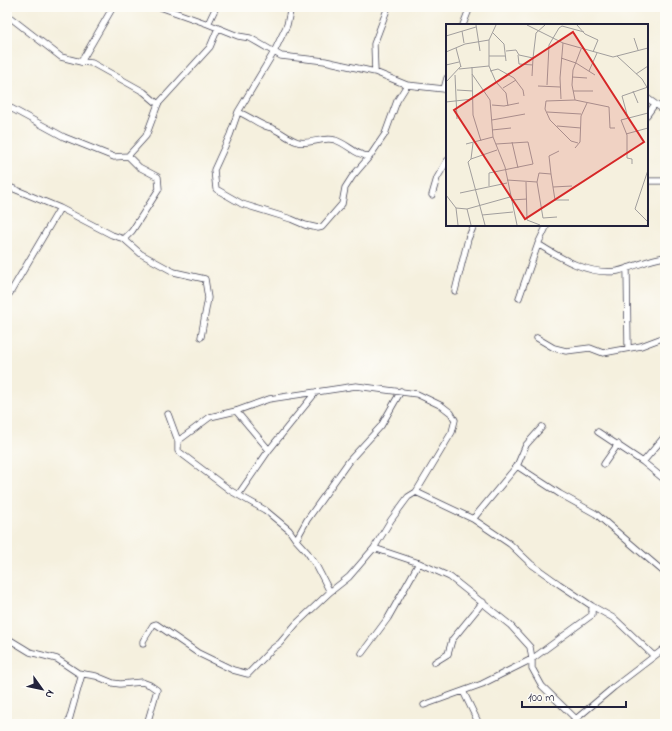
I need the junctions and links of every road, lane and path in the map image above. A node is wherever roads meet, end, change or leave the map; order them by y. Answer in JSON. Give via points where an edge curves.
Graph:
{"nodes":[{"id":1,"x":113,"y":7,"type":"edge"},
{"id":2,"x":160,"y":7,"type":"edge"},
{"id":3,"x":216,"y":7,"type":"edge"},
{"id":4,"x":291,"y":7,"type":"edge"},
{"id":5,"x":388,"y":7,"type":"edge"},
{"id":6,"x":470,"y":7,"type":"edge"},
{"id":7,"x":7,"y":15,"type":"edge"},
{"id":8,"x":208,"y":24,"type":"junction"},
{"id":9,"x":463,"y":24,"type":"edge"},
{"id":10,"x":218,"y":28,"type":"junction"},
{"id":11,"x":274,"y":52,"type":"junction"},
{"id":12,"x":80,"y":62,"type":"junction"},
{"id":13,"x":375,"y":72,"type":"junction"},
{"id":14,"x":407,"y":85,"type":"junction"},
{"id":15,"x":445,"y":90,"type":"edge"},
{"id":16,"x":648,"y":99,"type":"edge"},
{"id":17,"x":158,"y":104,"type":"junction"},
{"id":18,"x":655,"y":104,"type":"junction"},
{"id":19,"x":7,"y":106,"type":"edge"},
{"id":20,"x":665,"y":111,"type":"edge"},
{"id":21,"x":238,"y":112,"type":"junction"},
{"id":22,"x":648,"y":114,"type":"edge"},
{"id":23,"x":128,"y":156,"type":"junction"},
{"id":24,"x":370,"y":156,"type":"junction"},
{"id":25,"x":446,"y":163,"type":"edge"},
{"id":26,"x":648,"y":181,"type":"edge"},
{"id":27,"x":665,"y":181,"type":"edge"},
{"id":28,"x":7,"y":186,"type":"edge"},
{"id":29,"x":432,"y":195,"type":"dead end"},
{"id":30,"x":60,"y":208,"type":"junction"},
{"id":31,"x":474,"y":226,"type":"edge"},
{"id":32,"x":547,"y":226,"type":"edge"},
{"id":33,"x":124,"y":239,"type":"junction"},
{"id":34,"x":538,"y":244,"type":"junction"},
{"id":35,"x":665,"y":257,"type":"edge"},
{"id":36,"x":627,"y":268,"type":"junction"},
{"id":37,"x":455,"y":291,"type":"dead end"},
{"id":38,"x":10,"y":293,"type":"dead end"},
{"id":39,"x":518,"y":298,"type":"dead end"},
{"id":40,"x":201,"y":337,"type":"dead end"},
{"id":41,"x":665,"y":337,"type":"edge"},
{"id":42,"x":537,"y":338,"type":"dead end"},
{"id":43,"x":628,"y":348,"type":"junction"},
{"id":44,"x":401,"y":391,"type":"junction"},
{"id":45,"x":316,"y":392,"type":"junction"},
{"id":46,"x":236,"y":411,"type":"junction"},
{"id":47,"x":168,"y":414,"type":"dead end"},
{"id":48,"x":542,"y":427,"type":"dead end"},
{"id":49,"x":598,"y":432,"type":"dead end"},
{"id":50,"x":665,"y":436,"type":"edge"},
{"id":51,"x":178,"y":441,"type":"junction"},
{"id":52,"x":618,"y":444,"type":"junction"},
{"id":53,"x":269,"y":450,"type":"junction"},
{"id":54,"x":643,"y":462,"type":"junction"},
{"id":55,"x":604,"y":464,"type":"dead end"},
{"id":56,"x":517,"y":466,"type":"junction"},
{"id":57,"x":665,"y":480,"type":"edge"},
{"id":58,"x":416,"y":492,"type":"junction"},
{"id":59,"x":238,"y":495,"type":"junction"},
{"id":60,"x":473,"y":519,"type":"junction"},
{"id":61,"x":296,"y":540,"type":"junction"},
{"id":62,"x":374,"y":548,"type":"junction"},
{"id":63,"x":419,"y":563,"type":"junction"},
{"id":64,"x":665,"y":572,"type":"edge"},
{"id":65,"x":330,"y":592,"type":"junction"},
{"id":66,"x":483,"y":602,"type":"junction"},
{"id":67,"x":592,"y":606,"type":"junction"},
{"id":68,"x":7,"y":638,"type":"edge"},
{"id":69,"x":144,"y":644,"type":"dead end"},
{"id":70,"x":665,"y":648,"type":"edge"},
{"id":71,"x":362,"y":653,"type":"dead end"},
{"id":72,"x":654,"y":656,"type":"junction"},
{"id":73,"x":532,"y":659,"type":"junction"},
{"id":74,"x":435,"y":662,"type":"dead end"},
{"id":75,"x":82,"y":674,"type":"junction"},
{"id":76,"x":462,"y":691,"type":"junction"},
{"id":77,"x":424,"y":705,"type":"dead end"},
{"id":78,"x":576,"y":718,"type":"junction"},
{"id":79,"x":68,"y":724,"type":"edge"},
{"id":80,"x":147,"y":724,"type":"edge"},
{"id":81,"x":479,"y":724,"type":"edge"},
{"id":82,"x":570,"y":724,"type":"edge"}],
"edges":[{"from":1,"to":12,"type":"street"},
{"from":2,"to":8,"type":"street"},
{"from":3,"to":8,"type":"street"},
{"from":4,"to":11,"type":"street","via":[[287,25]]},
{"from":5,"to":13,"type":"street","via":[[374,44]]},
{"from":6,"to":9,"type":"street"},
{"from":7,"to":12,"type":"street","via":[[60,57]]},
{"from":8,"to":10,"type":"street"},
{"from":10,"to":11,"type":"street","via":[[250,38]]},
{"from":10,"to":17,"type":"street","via":[[210,47]]},
{"from":11,"to":13,"type":"street","via":[[281,56],[325,60]]},
{"from":11,"to":21,"type":"street"},
{"from":12,"to":17,"type":"street","via":[[92,63],[144,92]]},
{"from":13,"to":14,"type":"street"},
{"from":14,"to":15,"type":"street"},
{"from":14,"to":24,"type":"street","via":[[397,101],[385,134]]},
{"from":16,"to":18,"type":"street"},
{"from":17,"to":23,"type":"street","via":[[146,136]]},
{"from":18,"to":20,"type":"street"},
{"from":18,"to":22,"type":"street"},
{"from":19,"to":23,"type":"street","via":[[64,137],[114,157]]},
{"from":21,"to":24,"type":"street","via":[[296,141],[303,143],[336,140],[362,156]]},
{"from":21,"to":24,"type":"street","via":[[214,170],[216,189],[242,204],[266,212],[291,218],[306,225],[322,227],[342,204],[352,177]]},
{"from":23,"to":33,"type":"street","via":[[139,167],[158,177],[159,189]]},
{"from":25,"to":29,"type":"street","via":[[437,178]]},
{"from":26,"to":27,"type":"street"},
{"from":28,"to":30,"type":"street"},
{"from":30,"to":33,"type":"street"},
{"from":30,"to":38,"type":"street"},
{"from":31,"to":37,"type":"street"},
{"from":32,"to":34,"type":"street"},
{"from":33,"to":40,"type":"street","via":[[141,254],[174,272],[204,279],[208,298]]},
{"from":34,"to":36,"type":"street","via":[[580,267],[616,271]]},
{"from":34,"to":39,"type":"street"},
{"from":35,"to":36,"type":"street"},
{"from":36,"to":43,"type":"street"},
{"from":41,"to":43,"type":"street"},
{"from":42,"to":43,"type":"street","via":[[554,348],[566,351],[590,348],[603,353]]},
{"from":44,"to":45,"type":"street","via":[[356,386]]},
{"from":44,"to":58,"type":"street","via":[[417,394],[442,406],[455,420],[452,432]]},
{"from":44,"to":61,"type":"street","via":[[381,426],[349,461],[307,520]]},
{"from":45,"to":46,"type":"street","via":[[268,399]]},
{"from":45,"to":53,"type":"street"},
{"from":46,"to":51,"type":"street","via":[[210,417]]},
{"from":46,"to":53,"type":"street"},
{"from":47,"to":51,"type":"street"},
{"from":48,"to":56,"type":"street","via":[[526,445]]},
{"from":49,"to":52,"type":"street"},
{"from":50,"to":54,"type":"street"},
{"from":51,"to":59,"type":"street","via":[[178,451]]},
{"from":52,"to":54,"type":"street"},
{"from":52,"to":55,"type":"street"},
{"from":53,"to":59,"type":"street"},
{"from":54,"to":57,"type":"street"},
{"from":56,"to":60,"type":"street"},
{"from":56,"to":64,"type":"street","via":[[596,514]]},
{"from":58,"to":60,"type":"street"},
{"from":58,"to":62,"type":"street","via":[[408,497]]},
{"from":59,"to":61,"type":"street","via":[[265,510],[289,530]]},
{"from":60,"to":67,"type":"street","via":[[510,544],[531,564]]},
{"from":61,"to":65,"type":"street","via":[[316,565]]},
{"from":62,"to":63,"type":"street"},
{"from":62,"to":65,"type":"street","via":[[349,577]]},
{"from":63,"to":66,"type":"street","via":[[450,577]]},
{"from":63,"to":71,"type":"street","via":[[388,618]]},
{"from":65,"to":69,"type":"street","via":[[248,674],[233,670],[198,653],[156,624],[143,641]]},
{"from":66,"to":73,"type":"street","via":[[510,625],[530,647]]},
{"from":66,"to":74,"type":"street","via":[[452,640],[448,654]]},
{"from":67,"to":72,"type":"street","via":[[615,619]]},
{"from":67,"to":73,"type":"street","via":[[592,615]]},
{"from":68,"to":75,"type":"street","via":[[30,652],[57,659]]},
{"from":70,"to":72,"type":"street"},
{"from":72,"to":78,"type":"street"},
{"from":73,"to":76,"type":"street"},
{"from":73,"to":78,"type":"street","via":[[532,668],[542,686]]},
{"from":75,"to":79,"type":"street"},
{"from":75,"to":80,"type":"street","via":[[113,683],[142,682],[157,690]]},
{"from":76,"to":77,"type":"street"},
{"from":76,"to":81,"type":"street"},
{"from":78,"to":82,"type":"street"}]}
